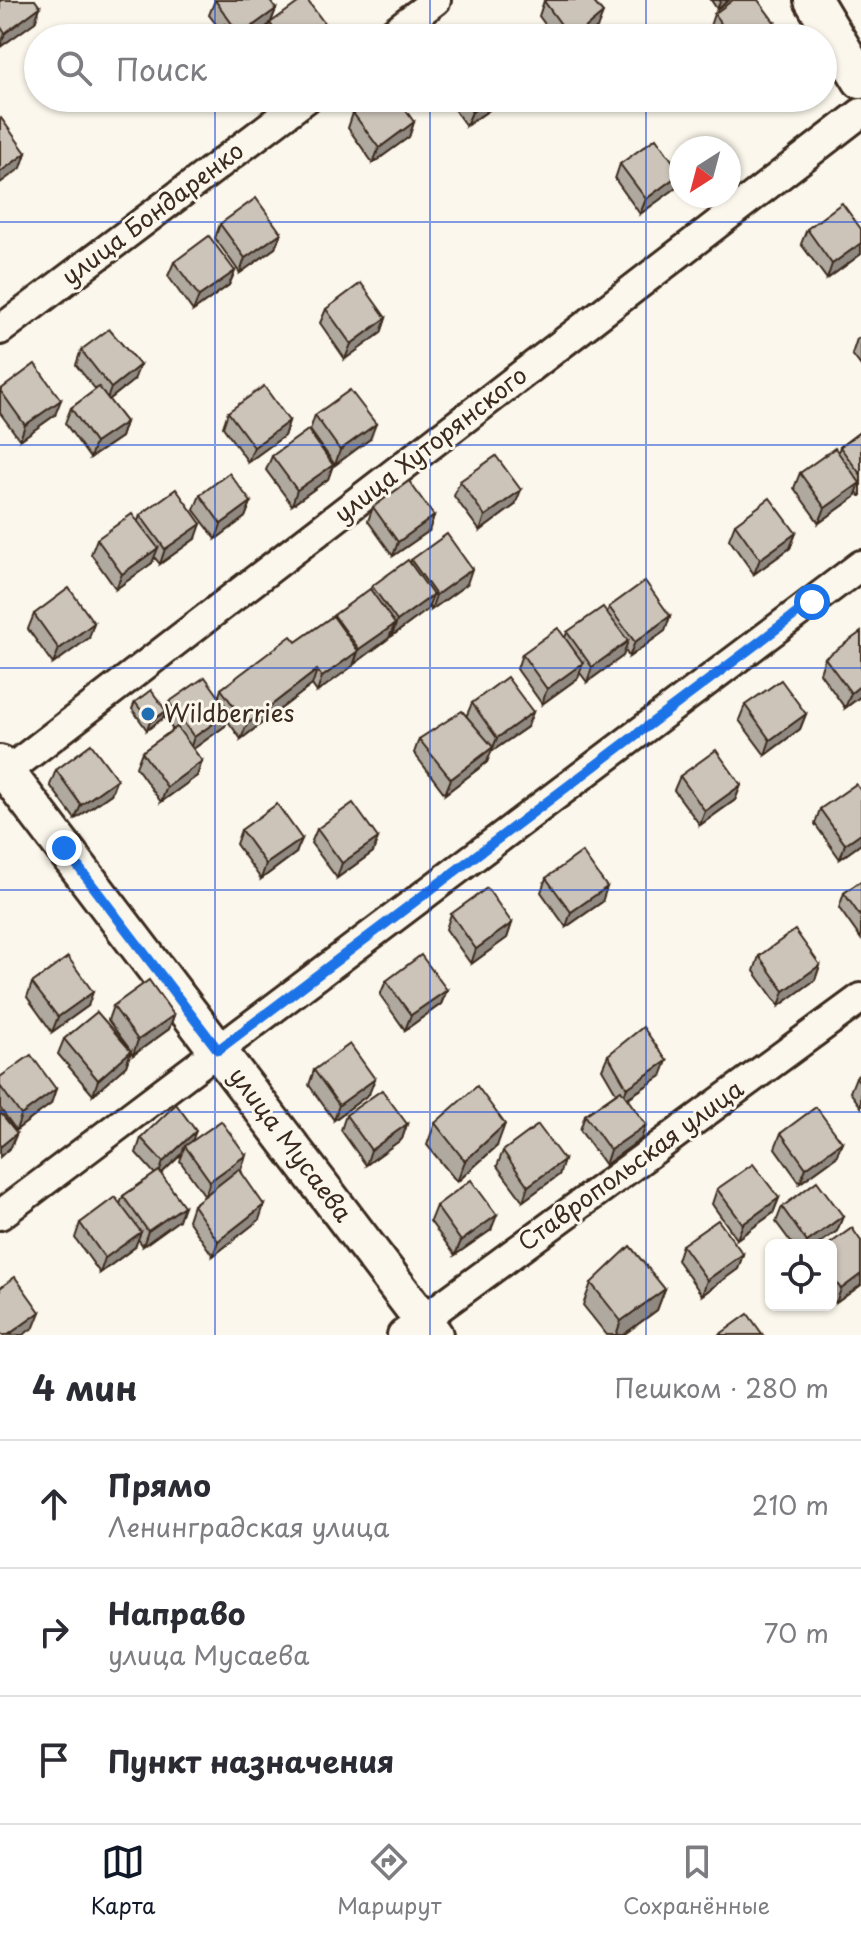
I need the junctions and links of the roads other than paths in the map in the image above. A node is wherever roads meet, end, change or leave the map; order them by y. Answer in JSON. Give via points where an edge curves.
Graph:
{"nodes":[{"id":1,"x":436,"y":0,"type":"edge"},
{"id":2,"x":813,"y":0,"type":"edge"},
{"id":3,"x":404,"y":24,"type":"edge"},
{"id":4,"x":827,"y":24,"type":"edge"},
{"id":5,"x":837,"y":40,"type":"edge"},
{"id":6,"x":861,"y":80,"type":"edge"},
{"id":7,"x":288,"y":112,"type":"edge"},
{"id":8,"x":861,"y":113,"type":"edge"},
{"id":9,"x":0,"y":330,"type":"edge"},
{"id":10,"x":861,"y":565,"type":"edge"},
{"id":11,"x":2,"y":771,"type":"edge"},
{"id":12,"x":861,"y":998,"type":"edge"},
{"id":13,"x":218,"y":1050,"type":"junction"},
{"id":14,"x":0,"y":1215,"type":"edge"},
{"id":15,"x":419,"y":1330,"type":"edge"}],
"edges":[{"from":1,"to":3,"type":"street"},
{"from":2,"to":4,"type":"street"},
{"from":5,"to":6,"type":"street"},
{"from":7,"to":9,"type":"street","name":"улица Бондаренко"},
{"from":8,"to":11,"type":"street","name":"улица Хуторянского"},
{"from":10,"to":13,"type":"street"},
{"from":11,"to":13,"type":"street","name":"улица Мусаева"},
{"from":12,"to":15,"type":"street","name":"Ставропольская улица"},
{"from":13,"to":14,"type":"street"},
{"from":13,"to":15,"type":"street","name":"улица Мусаева"}]}
